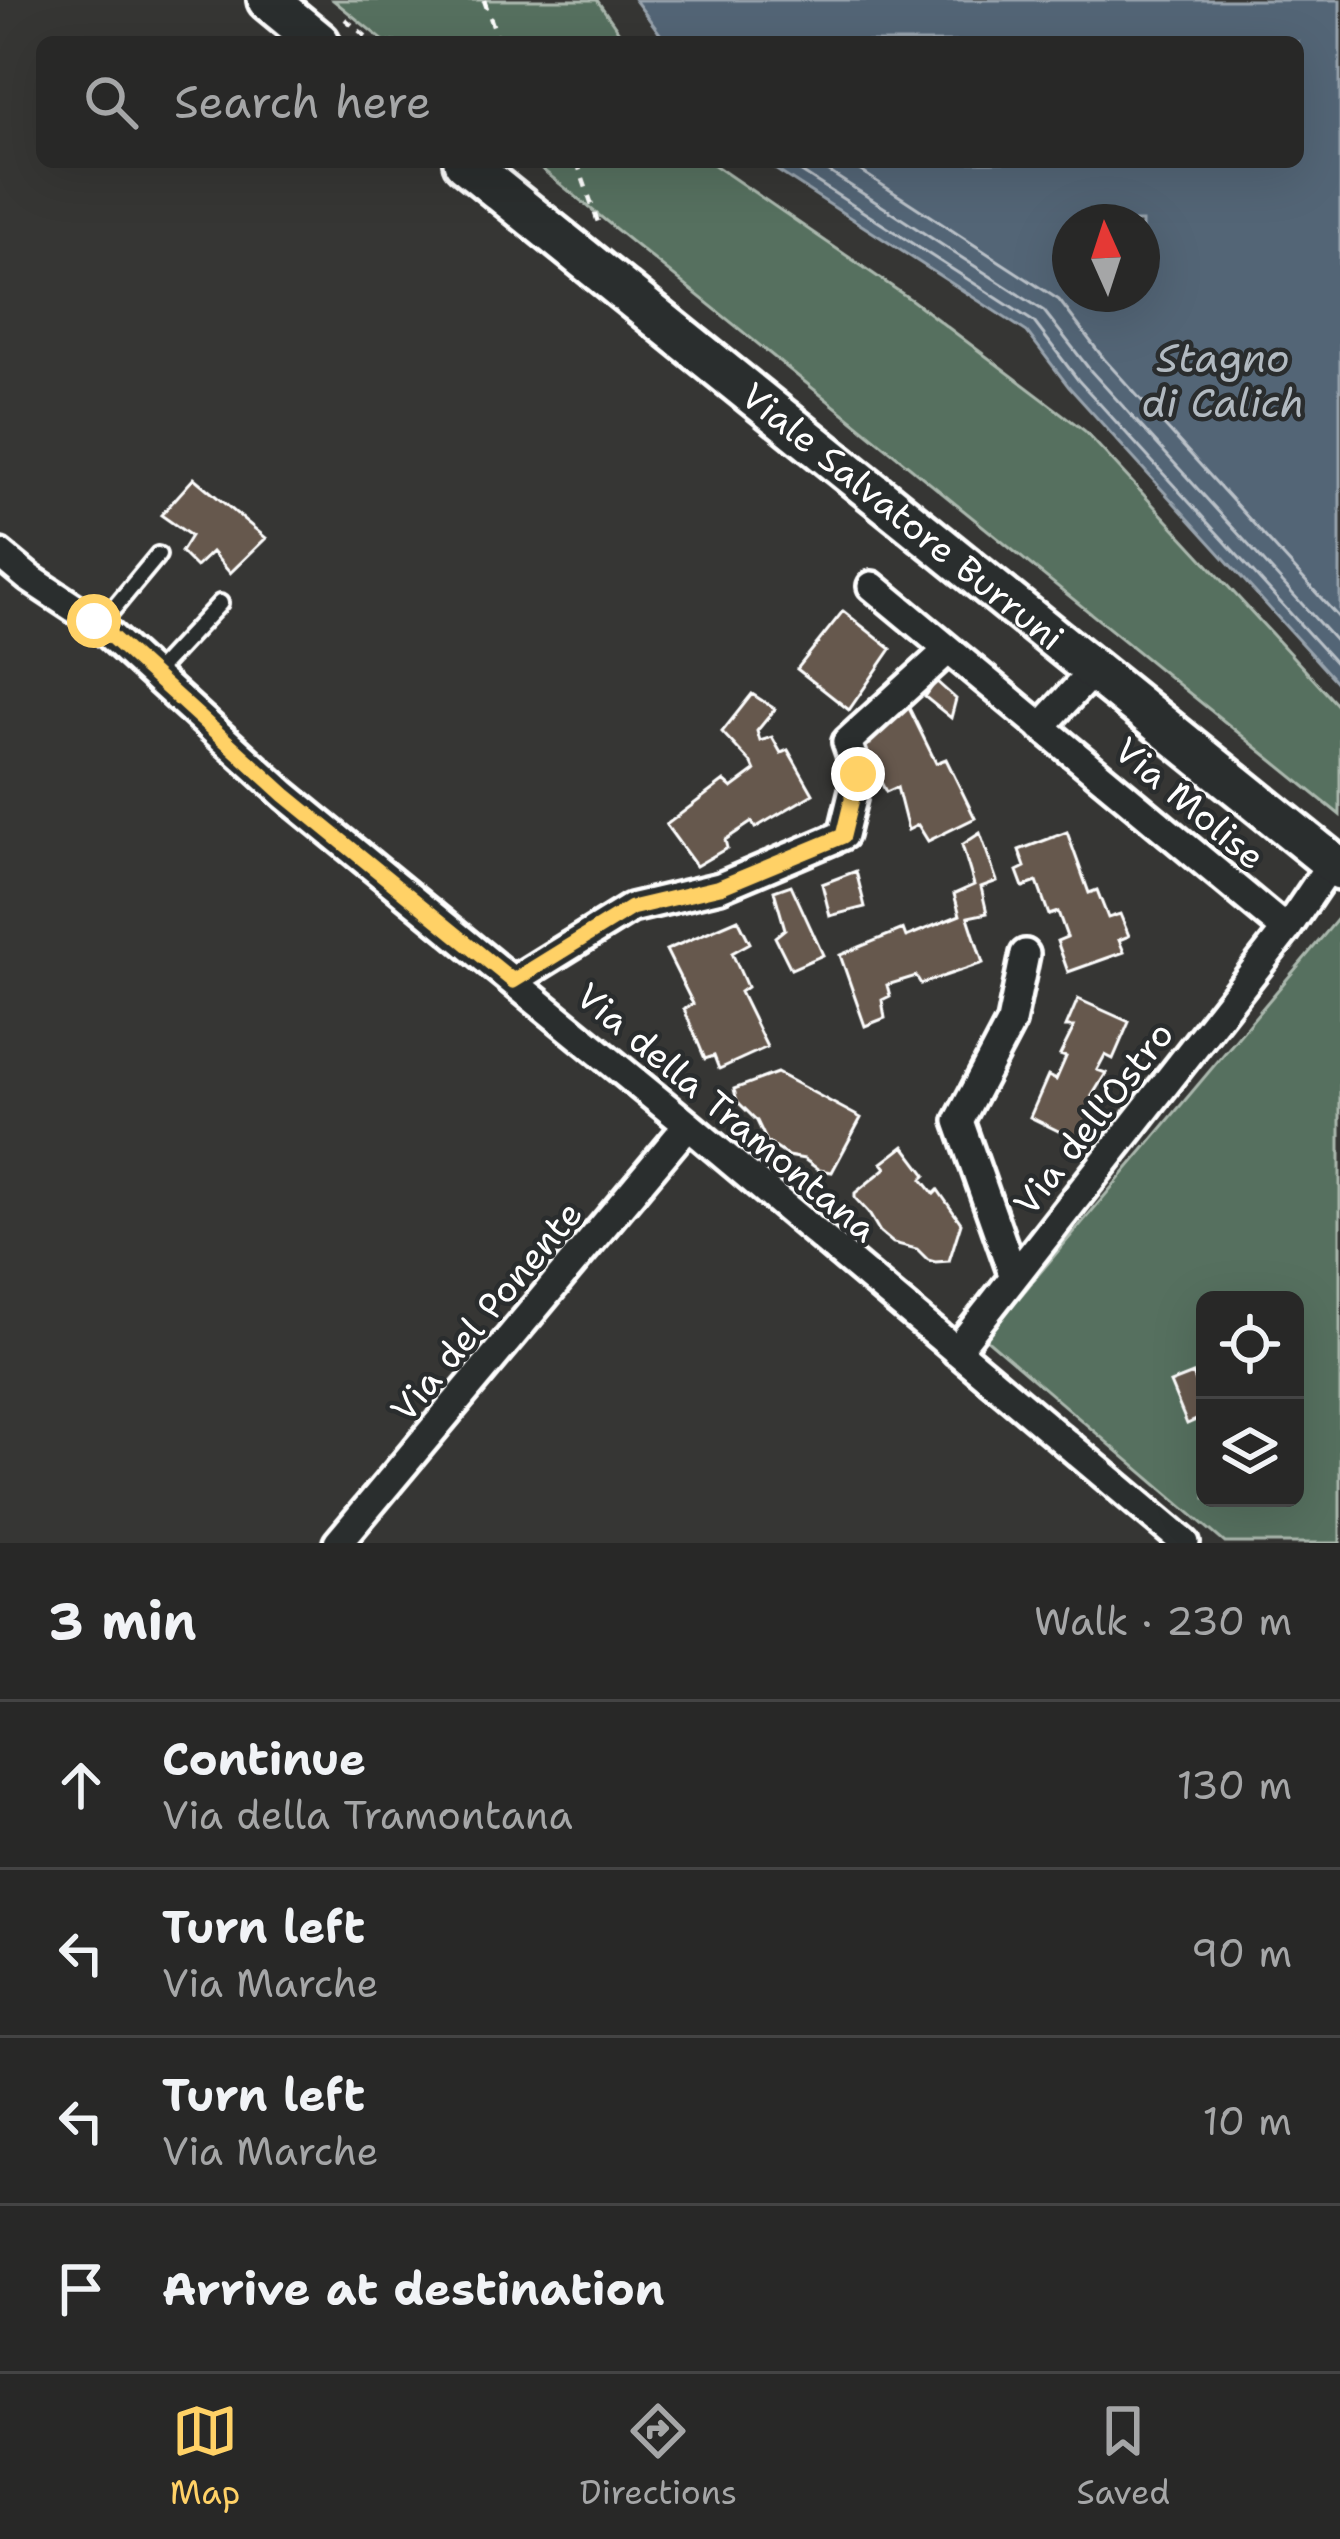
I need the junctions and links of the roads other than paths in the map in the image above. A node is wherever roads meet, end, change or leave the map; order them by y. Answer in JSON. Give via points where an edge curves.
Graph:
{"nodes":[{"id":1,"x":268,"y":0,"type":"edge"},
{"id":2,"x":312,"y":36,"type":"edge"},
{"id":3,"x":471,"y":168,"type":"edge"},
{"id":4,"x":158,"y":555,"type":"dead end"},
{"id":5,"x":6,"y":570,"type":"edge"},
{"id":6,"x":872,"y":586,"type":"dead end"},
{"id":7,"x":220,"y":603,"type":"dead end"},
{"id":8,"x":99,"y":626,"type":"junction"},
{"id":9,"x":948,"y":650,"type":"junction"},
{"id":10,"x":1094,"y":671,"type":"junction"},
{"id":11,"x":153,"y":674,"type":"junction"},
{"id":12,"x":1041,"y":727,"type":"junction"},
{"id":13,"x":1336,"y":866,"type":"edge"},
{"id":14,"x":1286,"y":930,"type":"junction"},
{"id":15,"x":1025,"y":954,"type":"dead end"},
{"id":16,"x":513,"y":981,"type":"junction"},
{"id":17,"x":688,"y":1125,"type":"junction"},
{"id":18,"x":1014,"y":1277,"type":"junction"},
{"id":19,"x":956,"y":1351,"type":"junction"},
{"id":20,"x":338,"y":1543,"type":"edge"},
{"id":21,"x":1185,"y":1543,"type":"edge"}],
"edges":[{"from":1,"to":2,"type":"main road"},
{"from":3,"to":10,"type":"main road","name":"Viale Salvatore Burruni"},
{"from":4,"to":8,"type":"lane"},
{"from":5,"to":8,"type":"street","name":"Via della Tramontana"},
{"from":6,"to":9,"type":"street","name":"Via Molise"},
{"from":7,"to":11,"type":"lane"},
{"from":8,"to":11,"type":"street","name":"Via della Tramontana"},
{"from":9,"to":12,"type":"street","name":"Via Molise"},
{"from":9,"to":16,"type":"street","via":[[847,742],[858,774],[843,836],[720,887],[631,908]]},
{"from":10,"to":12,"type":"street"},
{"from":10,"to":13,"type":"main road","name":"Viale Salvatore Burruni"},
{"from":11,"to":16,"type":"street","name":"Via della Tramontana","via":[[285,795]]},
{"from":12,"to":14,"type":"street","name":"Via Molise"},
{"from":13,"to":14,"type":"street"},
{"from":14,"to":18,"type":"street","name":"Via dell'Ostro"},
{"from":15,"to":18,"type":"street","via":[[1011,1022],[959,1121]]},
{"from":16,"to":17,"type":"street","name":"Via della Tramontana"},
{"from":17,"to":19,"type":"street","name":"Via della Tramontana"},
{"from":17,"to":20,"type":"street","name":"Via del Ponente"},
{"from":18,"to":19,"type":"street","name":"Via dell'Ostro"},
{"from":19,"to":21,"type":"street","name":"Via della Tramontana"}]}
